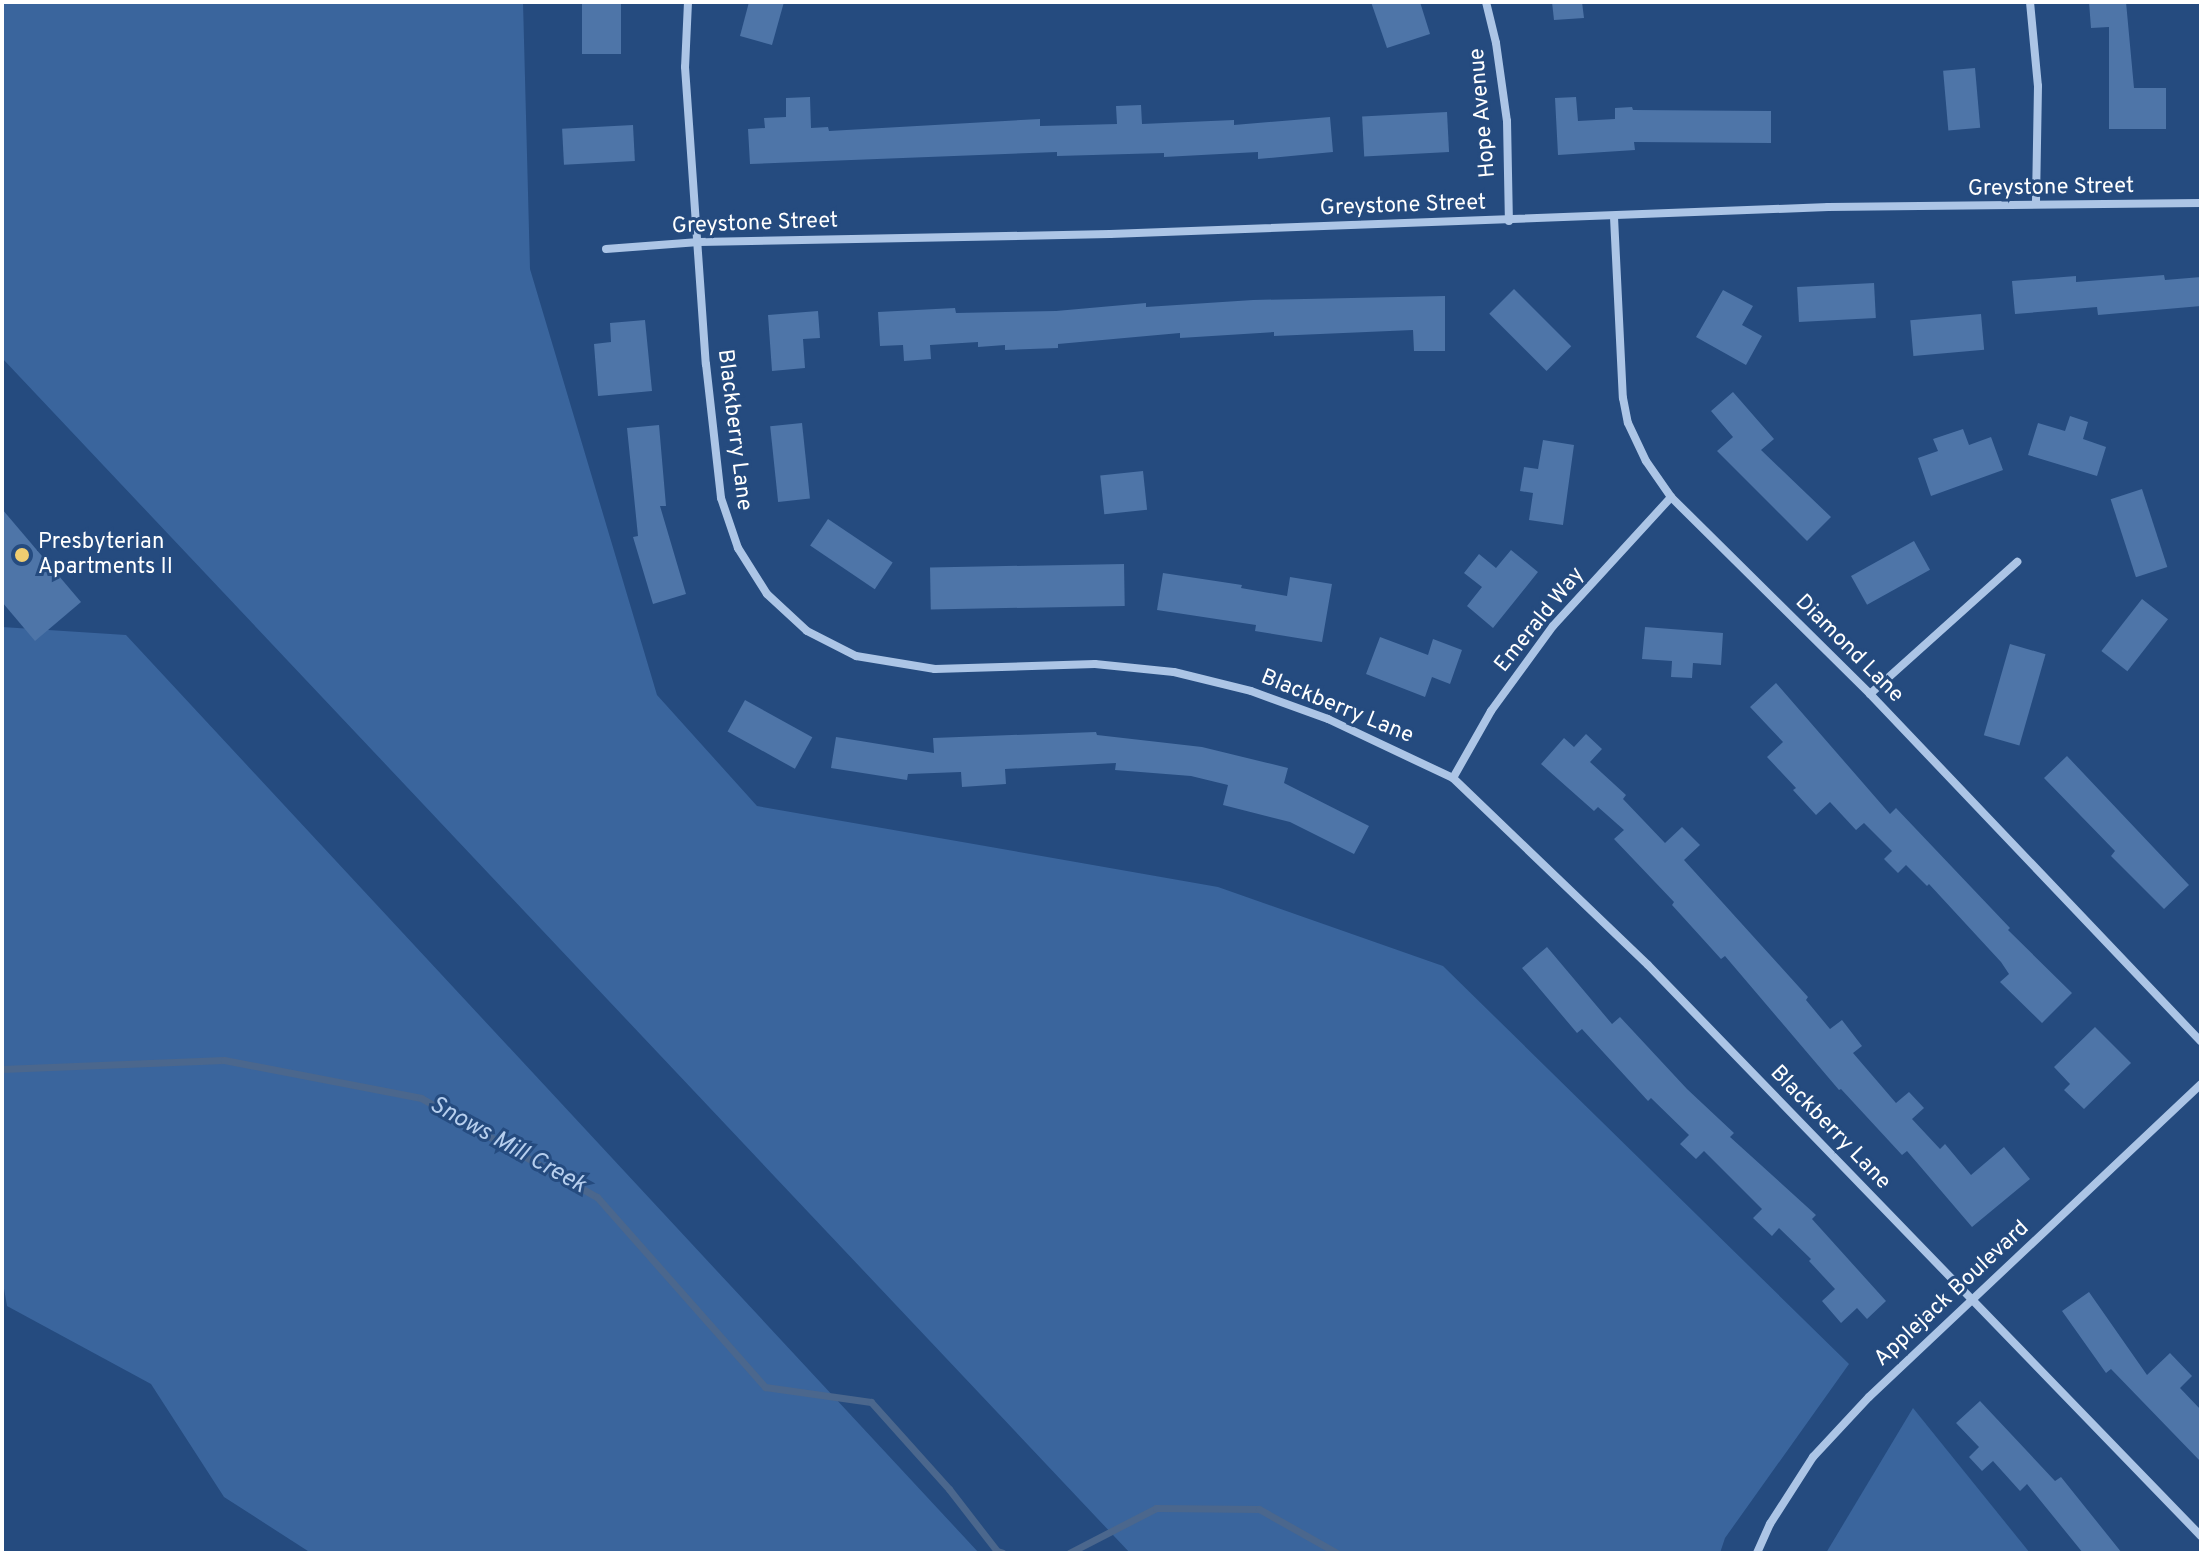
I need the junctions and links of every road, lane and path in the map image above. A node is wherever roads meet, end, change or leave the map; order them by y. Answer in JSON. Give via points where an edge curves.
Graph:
{"nodes":[{"id":1,"x":688,"y":2,"type":"edge"},
{"id":2,"x":1486,"y":2,"type":"edge"},
{"id":3,"x":2030,"y":2,"type":"edge"},
{"id":4,"x":2201,"y":203,"type":"edge"},
{"id":5,"x":2036,"y":204,"type":"junction"},
{"id":6,"x":1614,"y":217,"type":"junction"},
{"id":7,"x":1509,"y":221,"type":"junction"},
{"id":8,"x":699,"y":242,"type":"junction"},
{"id":9,"x":606,"y":249,"type":"dead end"},
{"id":10,"x":1671,"y":497,"type":"junction"},
{"id":11,"x":2017,"y":562,"type":"dead end"},
{"id":12,"x":1870,"y":694,"type":"junction"},
{"id":13,"x":1453,"y":778,"type":"junction"},
{"id":14,"x":2201,"y":1041,"type":"edge"},
{"id":15,"x":2201,"y":1084,"type":"edge"},
{"id":16,"x":1975,"y":1301,"type":"junction"},
{"id":17,"x":2201,"y":1536,"type":"edge"},
{"id":18,"x":1757,"y":1553,"type":"edge"}],
"edges":[{"from":1,"to":8,"type":"street","name":"Blackberry Lane","via":[[685,67]]},
{"from":2,"to":7,"type":"street","name":"Hope Avenue","via":[[1507,121]]},
{"from":3,"to":5,"type":"street","via":[[2038,86]]},
{"from":4,"to":5,"type":"street","name":"Greystone Street"},
{"from":5,"to":6,"type":"street","name":"Greystone Street"},
{"from":6,"to":7,"type":"street","name":"Greystone Street"},
{"from":6,"to":10,"type":"street","name":"Diamond Lane","via":[[1628,423]]},
{"from":7,"to":8,"type":"street","name":"Greystone Street"},
{"from":8,"to":9,"type":"street","name":"Greystone Street"},
{"from":8,"to":13,"type":"street","name":"Blackberry Lane","via":[[721,498],[751,572],[807,631],[856,656],[908,667],[1095,664],[1174,672],[1251,691],[1328,719]]},
{"from":10,"to":12,"type":"street","name":"Diamond Lane"},
{"from":10,"to":13,"type":"street","name":"Emerald Way","via":[[1553,626],[1491,711]]},
{"from":11,"to":12,"type":"street"},
{"from":12,"to":14,"type":"street","name":"Diamond Lane"},
{"from":13,"to":16,"type":"street","name":"Blackberry Lane","via":[[1648,965]]},
{"from":15,"to":16,"type":"street","name":"Applejack Boulevard"},
{"from":16,"to":17,"type":"street","name":"Blackberry Lane"},
{"from":16,"to":18,"type":"street","name":"Applejack Boulevard","via":[[1907,1359],[1813,1457]]}]}
